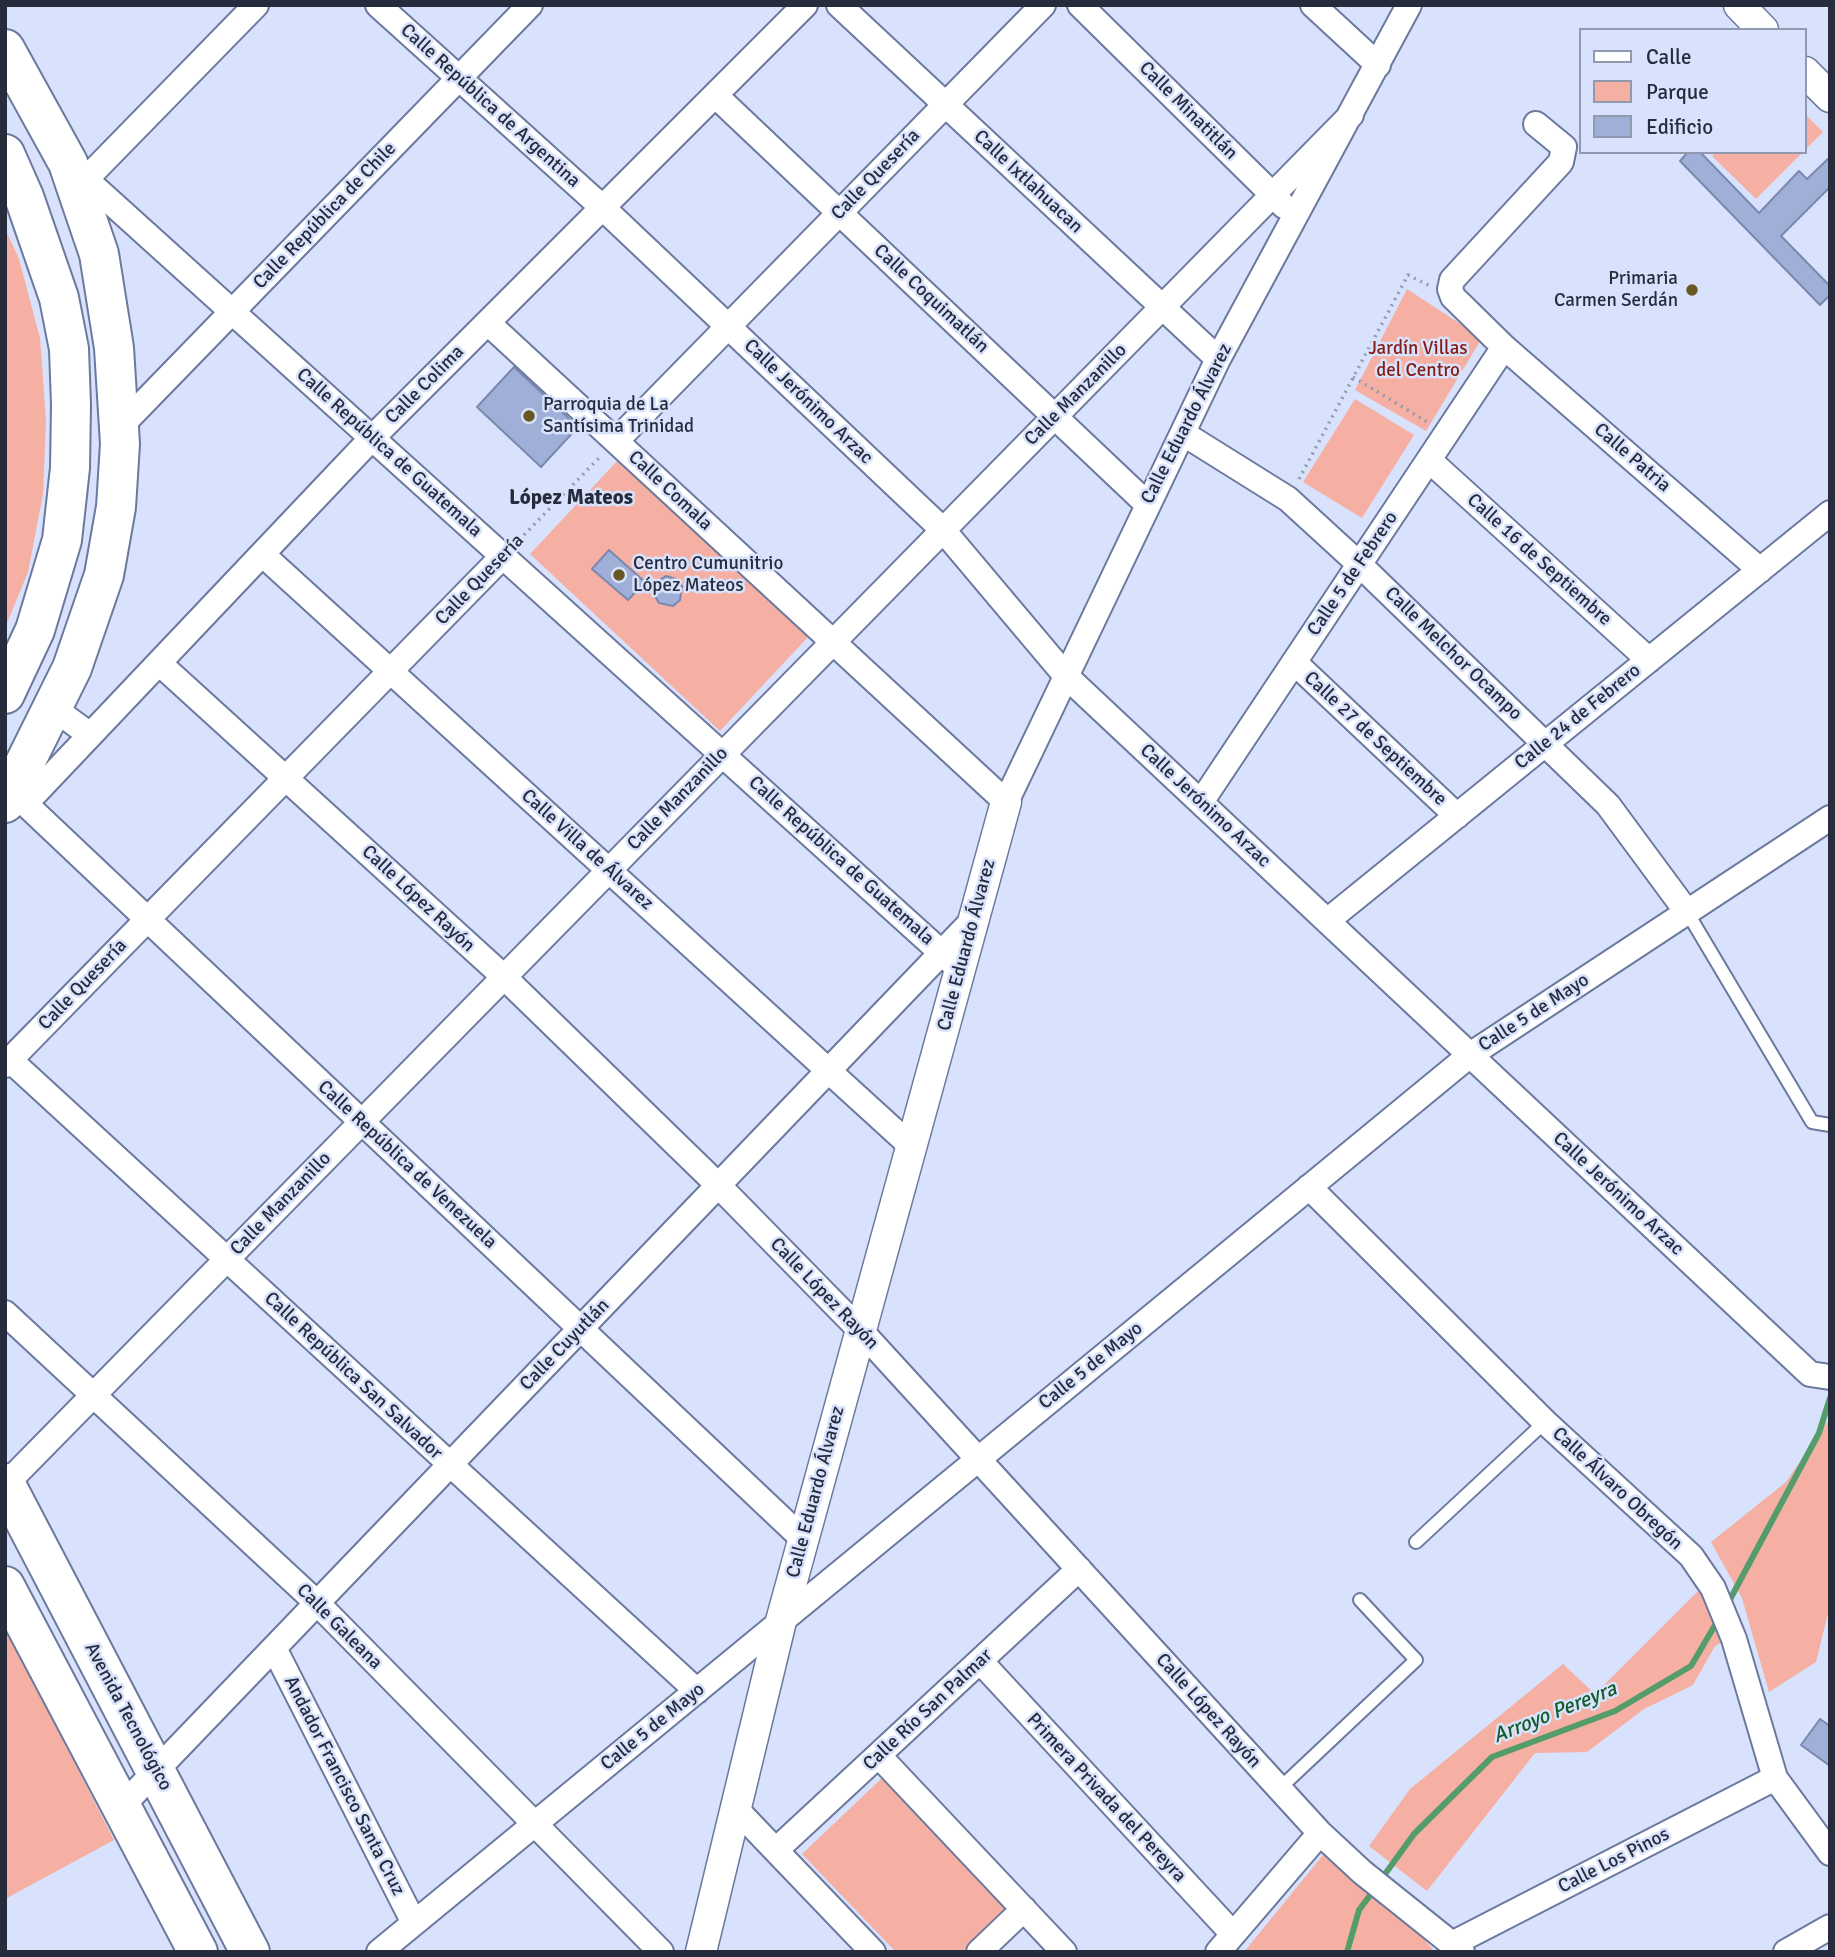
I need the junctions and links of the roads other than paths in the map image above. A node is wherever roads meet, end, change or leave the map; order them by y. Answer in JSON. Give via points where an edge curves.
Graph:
{"nodes":[{"id":1,"x":256,"y":5,"type":"edge"},
{"id":2,"x":378,"y":5,"type":"edge"},
{"id":3,"x":530,"y":5,"type":"edge"},
{"id":4,"x":805,"y":5,"type":"edge"},
{"id":5,"x":839,"y":5,"type":"edge"},
{"id":6,"x":1042,"y":5,"type":"edge"},
{"id":7,"x":1080,"y":5,"type":"edge"},
{"id":8,"x":1313,"y":5,"type":"edge"},
{"id":9,"x":1409,"y":5,"type":"edge"},
{"id":10,"x":1739,"y":5,"type":"edge"},
{"id":11,"x":1761,"y":28,"type":"edge"},
{"id":12,"x":5,"y":49,"type":"edge"},
{"id":13,"x":1378,"y":65,"type":"junction"},
{"id":14,"x":1807,"y":74,"type":"edge"},
{"id":15,"x":459,"y":78,"type":"junction"},
{"id":16,"x":715,"y":95,"type":"junction"},
{"id":17,"x":1830,"y":97,"type":"edge"},
{"id":18,"x":945,"y":104,"type":"junction"},
{"id":19,"x":1351,"y":115,"type":"junction"},
{"id":20,"x":1536,"y":124,"type":"dead end"},
{"id":21,"x":5,"y":154,"type":"edge"},
{"id":22,"x":77,"y":171,"type":"junction"},
{"id":23,"x":1273,"y":195,"type":"junction"},
{"id":24,"x":603,"y":208,"type":"junction"},
{"id":25,"x":839,"y":213,"type":"junction"},
{"id":26,"x":1296,"y":217,"type":"junction"},
{"id":27,"x":1163,"y":307,"type":"junction"},
{"id":28,"x":232,"y":311,"type":"junction"},
{"id":29,"x":488,"y":323,"type":"junction"},
{"id":30,"x":728,"y":326,"type":"junction"},
{"id":31,"x":1504,"y":346,"type":"junction"},
{"id":32,"x":1218,"y":359,"type":"junction"},
{"id":33,"x":1055,"y":417,"type":"junction"},
{"id":34,"x":120,"y":427,"type":"junction"},
{"id":35,"x":1184,"y":434,"type":"junction"},
{"id":36,"x":372,"y":438,"type":"junction"},
{"id":37,"x":616,"y":441,"type":"junction"},
{"id":38,"x":1429,"y":460,"type":"junction"},
{"id":39,"x":1147,"y":504,"type":"junction"},
{"id":40,"x":1830,"y":513,"type":"edge"},
{"id":41,"x":943,"y":530,"type":"junction"},
{"id":42,"x":262,"y":554,"type":"junction"},
{"id":43,"x":503,"y":556,"type":"junction"},
{"id":44,"x":1359,"y":565,"type":"junction"},
{"id":45,"x":1760,"y":570,"type":"junction"},
{"id":46,"x":833,"y":642,"type":"junction"},
{"id":47,"x":1648,"y":660,"type":"junction"},
{"id":48,"x":1294,"y":662,"type":"junction"},
{"id":49,"x":159,"y":663,"type":"junction"},
{"id":50,"x":391,"y":671,"type":"junction"},
{"id":51,"x":1066,"y":676,"type":"junction"},
{"id":52,"x":5,"y":694,"type":"edge"},
{"id":53,"x":52,"y":707,"type":"junction"},
{"id":54,"x":90,"y":735,"type":"junction"},
{"id":55,"x":1546,"y":743,"type":"junction"},
{"id":56,"x":723,"y":754,"type":"junction"},
{"id":57,"x":286,"y":778,"type":"junction"},
{"id":58,"x":12,"y":797,"type":"edge"},
{"id":59,"x":1006,"y":802,"type":"junction"},
{"id":60,"x":1201,"y":802,"type":"junction"},
{"id":61,"x":1457,"y":816,"type":"junction"},
{"id":62,"x":1830,"y":818,"type":"edge"},
{"id":63,"x":609,"y":870,"type":"junction"},
{"id":64,"x":1687,"y":912,"type":"junction"},
{"id":65,"x":147,"y":919,"type":"junction"},
{"id":66,"x":1327,"y":921,"type":"junction"},
{"id":67,"x":951,"y":960,"type":"junction"},
{"id":68,"x":504,"y":977,"type":"junction"},
{"id":69,"x":1470,"y":1055,"type":"junction"},
{"id":70,"x":7,"y":1063,"type":"edge"},
{"id":71,"x":829,"y":1070,"type":"junction"},
{"id":72,"x":362,"y":1122,"type":"junction"},
{"id":73,"x":1830,"y":1125,"type":"edge"},
{"id":74,"x":911,"y":1146,"type":"junction"},
{"id":75,"x":718,"y":1185,"type":"junction"},
{"id":76,"x":1309,"y":1187,"type":"junction"},
{"id":77,"x":226,"y":1259,"type":"junction"},
{"id":78,"x":5,"y":1313,"type":"edge"},
{"id":79,"x":581,"y":1328,"type":"junction"},
{"id":80,"x":860,"y":1331,"type":"junction"},
{"id":81,"x":1820,"y":1376,"type":"edge"},
{"id":82,"x":92,"y":1396,"type":"junction"},
{"id":83,"x":1545,"y":1422,"type":"junction"},
{"id":84,"x":978,"y":1459,"type":"junction"},
{"id":85,"x":450,"y":1465,"type":"junction"},
{"id":86,"x":5,"y":1484,"type":"edge"},
{"id":87,"x":803,"y":1539,"type":"junction"},
{"id":88,"x":1416,"y":1542,"type":"dead end"},
{"id":89,"x":1079,"y":1569,"type":"junction"},
{"id":90,"x":5,"y":1586,"type":"edge"},
{"id":91,"x":1360,"y":1600,"type":"dead end"},
{"id":92,"x":317,"y":1603,"type":"junction"},
{"id":93,"x":781,"y":1621,"type":"junction"},
{"id":94,"x":274,"y":1648,"type":"junction"},
{"id":95,"x":980,"y":1661,"type":"junction"},
{"id":96,"x":697,"y":1691,"type":"junction"},
{"id":97,"x":878,"y":1756,"type":"junction"},
{"id":98,"x":156,"y":1770,"type":"junction"},
{"id":99,"x":1775,"y":1778,"type":"junction"},
{"id":100,"x":1279,"y":1789,"type":"junction"},
{"id":101,"x":123,"y":1805,"type":"junction"},
{"id":102,"x":736,"y":1809,"type":"junction"},
{"id":103,"x":533,"y":1825,"type":"junction"},
{"id":104,"x":1320,"y":1833,"type":"junction"},
{"id":105,"x":776,"y":1850,"type":"junction"},
{"id":106,"x":1830,"y":1853,"type":"edge"},
{"id":107,"x":1024,"y":1909,"type":"junction"},
{"id":108,"x":414,"y":1923,"type":"junction"},
{"id":109,"x":1830,"y":1927,"type":"edge"},
{"id":110,"x":1225,"y":1943,"type":"edge"},
{"id":111,"x":1457,"y":1948,"type":"edge"},
{"id":112,"x":198,"y":1952,"type":"edge"},
{"id":113,"x":250,"y":1952,"type":"edge"},
{"id":114,"x":379,"y":1952,"type":"edge"},
{"id":115,"x":661,"y":1952,"type":"edge"},
{"id":116,"x":701,"y":1952,"type":"edge"},
{"id":117,"x":873,"y":1952,"type":"edge"},
{"id":118,"x":979,"y":1952,"type":"edge"},
{"id":119,"x":1064,"y":1952,"type":"edge"},
{"id":120,"x":1786,"y":1952,"type":"edge"}],
"edges":[{"from":1,"to":22,"type":"street"},
{"from":2,"to":15,"type":"street","name":"Calle República de Argentina"},
{"from":3,"to":15,"type":"street","name":"Calle República de Chile"},
{"from":4,"to":16,"type":"street","name":"Calle Colima"},
{"from":5,"to":18,"type":"street","name":"Calle Ixtlahuacan"},
{"from":6,"to":18,"type":"street","name":"Calle Quesería"},
{"from":7,"to":23,"type":"street","name":"Calle Minatitlán"},
{"from":8,"to":13,"type":"street"},
{"from":9,"to":13,"type":"street","name":"Calle Eduardo Álvarez"},
{"from":10,"to":11,"type":"street"},
{"from":12,"to":22,"type":"main road"},
{"from":13,"to":19,"type":"street","name":"Calle Eduardo Álvarez"},
{"from":14,"to":17,"type":"street"},
{"from":15,"to":24,"type":"street","name":"Calle República de Argentina"},
{"from":15,"to":28,"type":"street","name":"Calle República de Chile"},
{"from":16,"to":24,"type":"street","name":"Calle Colima"},
{"from":16,"to":25,"type":"street","name":"Calle Coquimatlán"},
{"from":18,"to":25,"type":"street","name":"Calle Quesería"},
{"from":18,"to":27,"type":"street","name":"Calle Ixtlahuacan"},
{"from":19,"to":23,"type":"street","name":"Calle Manzanillo"},
{"from":19,"to":26,"type":"street","name":"Calle Eduardo Álvarez"},
{"from":20,"to":31,"type":"street","name":"Calle Patria","via":[[1564,147],[1561,162],[1452,280],[1450,289]]},
{"from":21,"to":52,"type":"main road","via":[[59,298],[69,349],[71,405],[62,540],[35,630]]},
{"from":22,"to":28,"type":"street","name":"Calle República de Guatemala"},
{"from":22,"to":34,"type":"main road","via":[[99,254],[114,348]]},
{"from":23,"to":26,"type":"street","name":"Calle Minatitlán"},
{"from":23,"to":27,"type":"street","name":"Calle Manzanillo"},
{"from":24,"to":29,"type":"street","name":"Calle Colima"},
{"from":24,"to":30,"type":"street","name":"Calle Jerónimo Arzac"},
{"from":25,"to":30,"type":"street","name":"Calle Quesería"},
{"from":25,"to":33,"type":"street","name":"Calle Coquimatlán"},
{"from":26,"to":32,"type":"street","name":"Calle Eduardo Álvarez"},
{"from":27,"to":32,"type":"street","name":"Calle Ixtlahuacan"},
{"from":27,"to":33,"type":"street","name":"Calle Manzanillo"},
{"from":28,"to":34,"type":"street","name":"Calle República de Chile"},
{"from":28,"to":36,"type":"street","name":"Calle República de Guatemala"},
{"from":29,"to":36,"type":"street","name":"Calle Colima"},
{"from":29,"to":37,"type":"street","name":"Calle Comala"},
{"from":30,"to":37,"type":"street","name":"Calle Quesería"},
{"from":30,"to":41,"type":"street","name":"Calle Jerónimo Arzac"},
{"from":31,"to":38,"type":"street","name":"Calle 5 de Febrero"},
{"from":31,"to":45,"type":"street","name":"Calle Patria"},
{"from":32,"to":35,"type":"street","name":"Calle Eduardo Álvarez"},
{"from":33,"to":39,"type":"street","name":"Calle Coquimatlán"},
{"from":33,"to":41,"type":"street","name":"Calle Manzanillo"},
{"from":34,"to":53,"type":"main road","via":[[116,507],[104,575],[72,668]]},
{"from":35,"to":39,"type":"street","name":"Calle Eduardo Álvarez"},
{"from":35,"to":44,"type":"street","name":"Calle Melchor Ocampo","via":[[1288,499]]},
{"from":36,"to":42,"type":"street","name":"Calle Colima"},
{"from":36,"to":43,"type":"street","name":"Calle República de Guatemala"},
{"from":37,"to":46,"type":"street","name":"Calle Comala"},
{"from":38,"to":44,"type":"street","name":"Calle 5 de Febrero"},
{"from":38,"to":47,"type":"street","name":"Calle 16 de Septiembre"},
{"from":39,"to":51,"type":"street","name":"Calle Eduardo Álvarez"},
{"from":40,"to":45,"type":"street","name":"Calle 24 de Febrero"},
{"from":41,"to":46,"type":"street","name":"Calle Manzanillo"},
{"from":41,"to":51,"type":"street","name":"Calle Jerónimo Arzac"},
{"from":42,"to":49,"type":"street","name":"Calle Colima"},
{"from":42,"to":50,"type":"street","name":"Calle Villa de Álvarez"},
{"from":43,"to":50,"type":"street","name":"Calle Quesería"},
{"from":43,"to":56,"type":"street","name":"Calle República de Guatemala"},
{"from":44,"to":48,"type":"street","name":"Calle 5 de Febrero"},
{"from":44,"to":55,"type":"street","name":"Calle Melchor Ocampo"},
{"from":45,"to":47,"type":"street","name":"Calle 24 de Febrero"},
{"from":46,"to":56,"type":"street","name":"Calle Manzanillo"},
{"from":46,"to":59,"type":"street","name":"Calle Comala"},
{"from":47,"to":55,"type":"street","name":"Calle 24 de Febrero"},
{"from":48,"to":60,"type":"street","name":"Calle 5 de Febrero"},
{"from":48,"to":61,"type":"street","name":"Calle 27 de Septiembre"},
{"from":49,"to":54,"type":"street","name":"Calle Colima"},
{"from":49,"to":57,"type":"street","name":"Calle López Rayón"},
{"from":50,"to":57,"type":"street","name":"Calle Quesería"},
{"from":50,"to":63,"type":"street","name":"Calle Villa de Álvarez"},
{"from":51,"to":59,"type":"street","name":"Calle Eduardo Álvarez"},
{"from":51,"to":60,"type":"street","name":"Calle Jerónimo Arzac"},
{"from":53,"to":54,"type":"street"},
{"from":53,"to":58,"type":"main road"},
{"from":54,"to":58,"type":"street","name":"Calle Colima"},
{"from":55,"to":61,"type":"street","name":"Calle 24 de Febrero"},
{"from":55,"to":64,"type":"street","name":"Calle Melchor Ocampo","via":[[1608,805]]},
{"from":56,"to":63,"type":"street","name":"Calle Manzanillo"},
{"from":56,"to":67,"type":"street","name":"Calle República de Guatemala"},
{"from":57,"to":65,"type":"street","name":"Calle Quesería"},
{"from":57,"to":68,"type":"street","name":"Calle López Rayón"},
{"from":58,"to":65,"type":"street","name":"Calle República de Venezuela"},
{"from":59,"to":67,"type":"street","name":"Calle Eduardo Álvarez","via":[[974,919]]},
{"from":60,"to":66,"type":"street","name":"Calle Jerónimo Arzac"},
{"from":61,"to":66,"type":"street","name":"Calle 24 de Febrero"},
{"from":62,"to":64,"type":"street","name":"Calle 5 de Mayo"},
{"from":63,"to":68,"type":"street","name":"Calle Manzanillo"},
{"from":63,"to":71,"type":"street","name":"Calle Villa de Álvarez"},
{"from":64,"to":69,"type":"street","name":"Calle 5 de Mayo"},
{"from":64,"to":73,"type":"lane","via":[[1812,1122]]},
{"from":65,"to":70,"type":"street","name":"Calle Quesería"},
{"from":65,"to":72,"type":"street","name":"Calle República de Venezuela"},
{"from":66,"to":69,"type":"street","name":"Calle Jerónimo Arzac"},
{"from":67,"to":71,"type":"street","name":"Calle Cuyutlán"},
{"from":67,"to":74,"type":"street","name":"Calle Eduardo Álvarez"},
{"from":68,"to":72,"type":"street","name":"Calle Manzanillo"},
{"from":68,"to":75,"type":"street","name":"Calle López Rayón"},
{"from":69,"to":76,"type":"street","name":"Calle 5 de Mayo"},
{"from":69,"to":81,"type":"street","name":"Calle Jerónimo Arzac"},
{"from":70,"to":77,"type":"street","name":"Calle República San Salvador"},
{"from":71,"to":74,"type":"street","name":"Calle Villa de Álvarez"},
{"from":71,"to":75,"type":"street","name":"Calle Cuyutlán"},
{"from":72,"to":77,"type":"street","name":"Calle Manzanillo"},
{"from":72,"to":79,"type":"street","name":"Calle República de Venezuela"},
{"from":74,"to":80,"type":"street","name":"Calle Eduardo Álvarez"},
{"from":75,"to":79,"type":"street","name":"Calle Cuyutlán"},
{"from":75,"to":80,"type":"street","name":"Calle López Rayón"},
{"from":76,"to":83,"type":"street","name":"Calle Álvaro Obregón"},
{"from":76,"to":84,"type":"street","name":"Calle 5 de Mayo"},
{"from":77,"to":82,"type":"street","name":"Calle Manzanillo"},
{"from":77,"to":85,"type":"street","name":"Calle República San Salvador"},
{"from":78,"to":82,"type":"street","name":"Calle Galeana"},
{"from":79,"to":85,"type":"street","name":"Calle Cuyutlán"},
{"from":79,"to":87,"type":"street","name":"Calle República de Venezuela"},
{"from":80,"to":84,"type":"street","name":"Calle López Rayón"},
{"from":80,"to":87,"type":"street","name":"Calle Eduardo Álvarez"},
{"from":82,"to":86,"type":"street","name":"Calle Manzanillo"},
{"from":82,"to":92,"type":"street","name":"Calle Galeana"},
{"from":83,"to":88,"type":"lane"},
{"from":83,"to":99,"type":"street","name":"Calle Álvaro Obregón","via":[[1691,1556],[1713,1588],[1734,1639]]},
{"from":84,"to":89,"type":"street","name":"Calle López Rayón"},
{"from":84,"to":93,"type":"street","name":"Calle 5 de Mayo"},
{"from":85,"to":92,"type":"street","name":"Calle Cuyutlán"},
{"from":85,"to":96,"type":"street","name":"Calle República San Salvador"},
{"from":86,"to":98,"type":"main road","name":"Avenida Tecnológico"},
{"from":87,"to":93,"type":"street","name":"Calle Eduardo Álvarez"},
{"from":89,"to":95,"type":"street","name":"Calle Río San Palmar"},
{"from":89,"to":100,"type":"street","name":"Calle López Rayón"},
{"from":90,"to":101,"type":"main road"},
{"from":91,"to":100,"type":"lane","via":[[1416,1660]]},
{"from":92,"to":94,"type":"street","name":"Calle Cuyutlán"},
{"from":92,"to":103,"type":"street","name":"Calle Galeana"},
{"from":93,"to":96,"type":"street","name":"Calle 5 de Mayo"},
{"from":93,"to":102,"type":"street","name":"Calle Eduardo Álvarez"},
{"from":94,"to":98,"type":"street","name":"Calle Cuyutlán"},
{"from":94,"to":108,"type":"street","name":"Andador Francisco Santa Cruz"},
{"from":95,"to":97,"type":"street","name":"Calle Río San Palmar"},
{"from":95,"to":110,"type":"street","name":"Primera Privada del Pereyra"},
{"from":96,"to":103,"type":"street","name":"Calle 5 de Mayo"},
{"from":97,"to":105,"type":"street","name":"Calle Río San Palmar"},
{"from":97,"to":107,"type":"street"},
{"from":98,"to":101,"type":"street","name":"Calle Cuyutlán"},
{"from":98,"to":113,"type":"main road","name":"Avenida Tecnológico"},
{"from":99,"to":106,"type":"street","name":"Calle Álvaro Obregón"},
{"from":99,"to":111,"type":"street","name":"Calle Los Pinos"},
{"from":100,"to":104,"type":"street","name":"Calle López Rayón"},
{"from":101,"to":112,"type":"main road"},
{"from":102,"to":105,"type":"street"},
{"from":102,"to":116,"type":"street","name":"Calle Eduardo Álvarez"},
{"from":103,"to":108,"type":"street","name":"Calle 5 de Mayo"},
{"from":103,"to":115,"type":"street","name":"Calle Galeana"},
{"from":104,"to":110,"type":"street"},
{"from":104,"to":111,"type":"street","name":"Calle López Rayón"},
{"from":105,"to":117,"type":"street"},
{"from":107,"to":118,"type":"street"},
{"from":107,"to":119,"type":"street"},
{"from":108,"to":114,"type":"street","name":"Calle 5 de Mayo"},
{"from":109,"to":120,"type":"street"}]}
